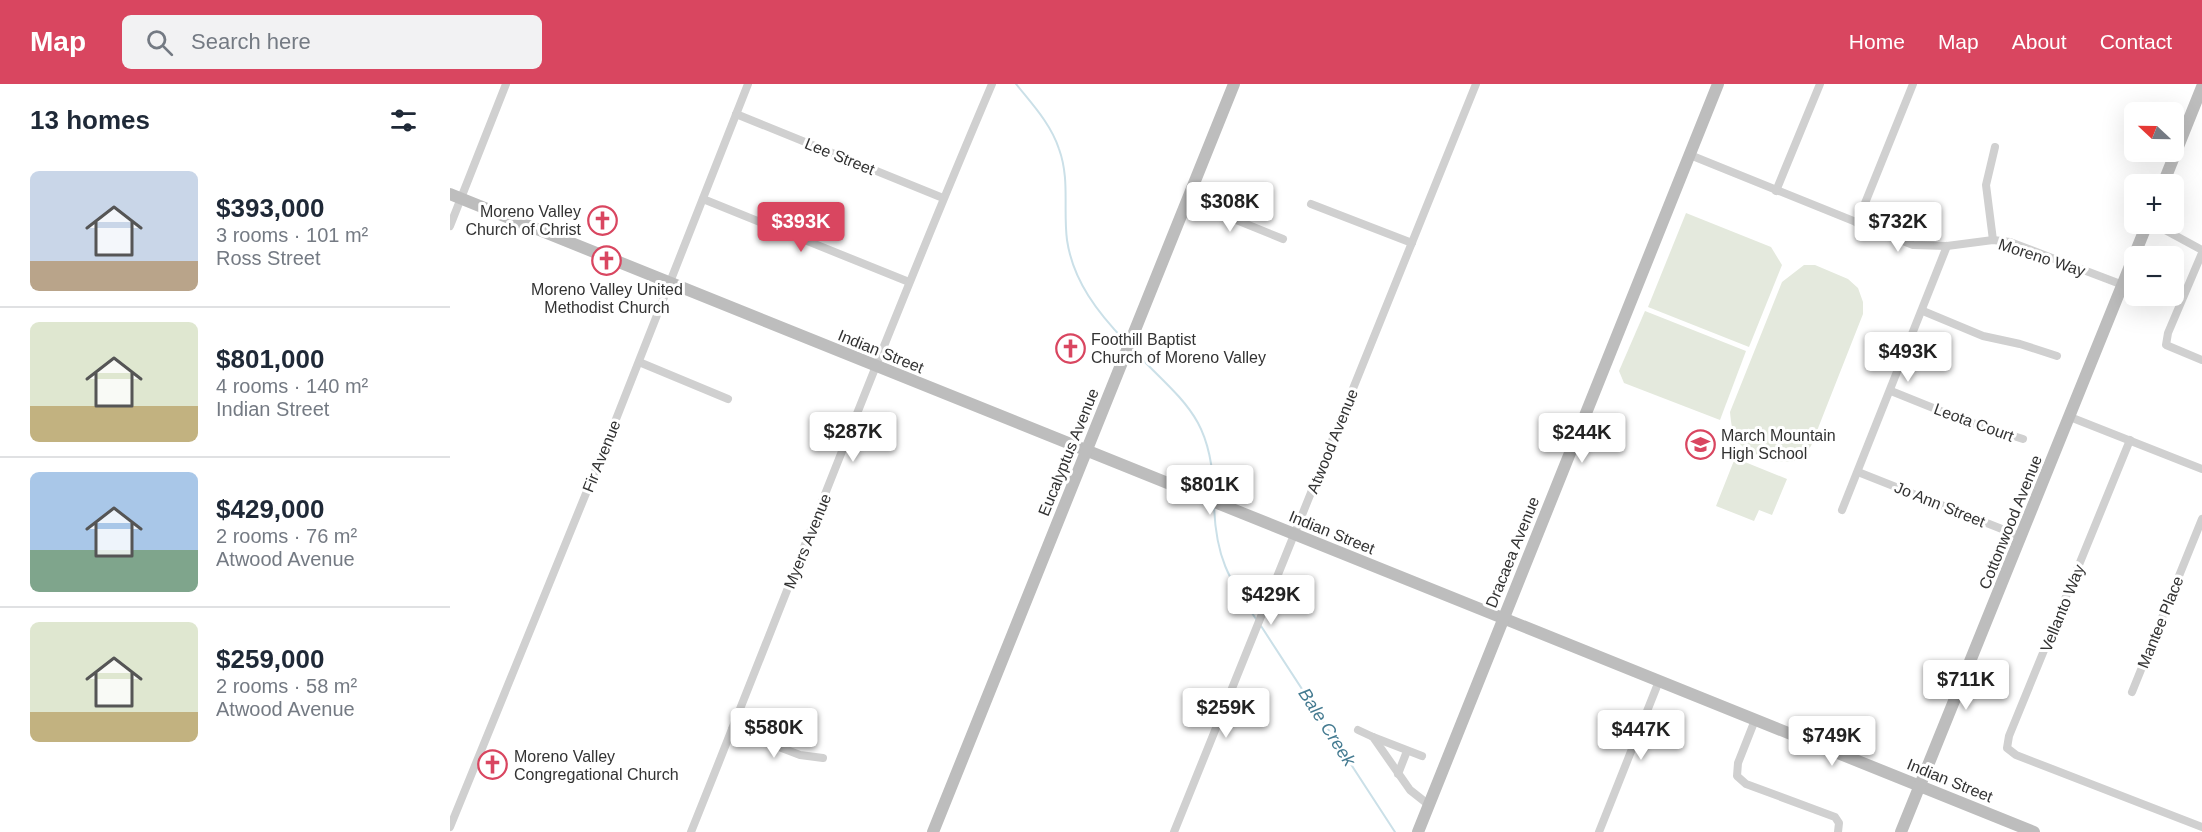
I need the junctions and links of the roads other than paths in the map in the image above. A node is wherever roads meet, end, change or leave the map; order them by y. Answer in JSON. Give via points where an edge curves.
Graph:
{"nodes":[{"id":1,"x":506,"y":84,"type":"edge"},
{"id":2,"x":748,"y":84,"type":"edge"},
{"id":3,"x":992,"y":84,"type":"edge"},
{"id":4,"x":1234,"y":84,"type":"edge"},
{"id":5,"x":1476,"y":84,"type":"edge"},
{"id":6,"x":1718,"y":84,"type":"edge"},
{"id":7,"x":1820,"y":84,"type":"edge"},
{"id":8,"x":1913,"y":84,"type":"edge"},
{"id":9,"x":2202,"y":87,"type":"edge"},
{"id":10,"x":736,"y":114,"type":"junction"},
{"id":11,"x":1995,"y":147,"type":"dead end"},
{"id":12,"x":1690,"y":155,"type":"junction"},
{"id":13,"x":2167,"y":174,"type":"edge"},
{"id":14,"x":1776,"y":191,"type":"junction"},
{"id":15,"x":455,"y":196,"type":"edge"},
{"id":16,"x":943,"y":198,"type":"junction"},
{"id":17,"x":703,"y":200,"type":"junction"},
{"id":18,"x":1187,"y":200,"type":"junction"},
{"id":19,"x":1311,"y":204,"type":"dead end"},
{"id":20,"x":1857,"y":223,"type":"junction"},
{"id":21,"x":450,"y":225,"type":"edge"},
{"id":22,"x":2143,"y":234,"type":"edge"},
{"id":23,"x":2171,"y":234,"type":"edge"},
{"id":24,"x":1283,"y":239,"type":"dead end"},
{"id":25,"x":1993,"y":240,"type":"junction"},
{"id":26,"x":1412,"y":243,"type":"junction"},
{"id":27,"x":1947,"y":246,"type":"junction"},
{"id":28,"x":2202,"y":252,"type":"edge"},
{"id":29,"x":909,"y":282,"type":"junction"},
{"id":30,"x":669,"y":283,"type":"junction"},
{"id":31,"x":2123,"y":285,"type":"junction"},
{"id":32,"x":1923,"y":311,"type":"junction"},
{"id":33,"x":2057,"y":356,"type":"dead end"},
{"id":34,"x":2202,"y":360,"type":"edge"},
{"id":35,"x":639,"y":362,"type":"junction"},
{"id":36,"x":877,"y":367,"type":"junction"},
{"id":37,"x":1891,"y":391,"type":"junction"},
{"id":38,"x":728,"y":399,"type":"dead end"},
{"id":39,"x":2070,"y":417,"type":"junction"},
{"id":40,"x":2023,"y":439,"type":"dead end"},
{"id":41,"x":2130,"y":440,"type":"junction"},
{"id":42,"x":1087,"y":451,"type":"junction"},
{"id":43,"x":2202,"y":469,"type":"edge"},
{"id":44,"x":1858,"y":472,"type":"junction"},
{"id":45,"x":1842,"y":510,"type":"dead end"},
{"id":46,"x":2202,"y":519,"type":"edge"},
{"id":47,"x":1294,"y":535,"type":"junction"},
{"id":48,"x":2022,"y":537,"type":"junction"},
{"id":49,"x":1503,"y":618,"type":"junction"},
{"id":50,"x":1659,"y":681,"type":"junction"},
{"id":51,"x":2132,"y":692,"type":"dead end"},
{"id":52,"x":1755,"y":720,"type":"junction"},
{"id":53,"x":732,"y":729,"type":"junction"},
{"id":54,"x":1358,"y":730,"type":"dead end"},
{"id":55,"x":1373,"y":737,"type":"junction"},
{"id":56,"x":1407,"y":750,"type":"junction"},
{"id":57,"x":1422,"y":756,"type":"dead end"},
{"id":58,"x":823,"y":758,"type":"dead end"},
{"id":59,"x":1398,"y":774,"type":"junction"},
{"id":60,"x":1920,"y":786,"type":"junction"},
{"id":61,"x":1429,"y":805,"type":"junction"},
{"id":62,"x":450,"y":827,"type":"edge"},
{"id":63,"x":2202,"y":827,"type":"edge"},
{"id":64,"x":691,"y":832,"type":"edge"},
{"id":65,"x":933,"y":832,"type":"edge"},
{"id":66,"x":1174,"y":832,"type":"edge"},
{"id":67,"x":1418,"y":832,"type":"edge"},
{"id":68,"x":1599,"y":832,"type":"edge"},
{"id":69,"x":1838,"y":832,"type":"edge"},
{"id":70,"x":1901,"y":832,"type":"edge"},
{"id":71,"x":2034,"y":832,"type":"edge"}],
"edges":[{"from":1,"to":15,"type":"street"},
{"from":2,"to":10,"type":"street","name":"Fir Avenue"},
{"from":3,"to":16,"type":"street","name":"Myers Avenue"},
{"from":4,"to":18,"type":"street","name":"Eucalyptus Avenue"},
{"from":5,"to":26,"type":"street","name":"Atwood Avenue"},
{"from":6,"to":12,"type":"street","name":"Dracaea Avenue"},
{"from":7,"to":14,"type":"street"},
{"from":8,"to":20,"type":"street"},
{"from":9,"to":13,"type":"street"},
{"from":10,"to":16,"type":"street","name":"Lee Street"},
{"from":10,"to":17,"type":"street","name":"Fir Avenue"},
{"from":11,"to":25,"type":"street","via":[[1986,185]]},
{"from":12,"to":14,"type":"street","name":"Moreno Way"},
{"from":12,"to":49,"type":"street","name":"Dracaea Avenue"},
{"from":14,"to":20,"type":"street","name":"Moreno Way"},
{"from":15,"to":21,"type":"street"},
{"from":15,"to":30,"type":"street","name":"Indian Street"},
{"from":16,"to":29,"type":"street","name":"Myers Avenue"},
{"from":17,"to":29,"type":"street"},
{"from":17,"to":30,"type":"street","name":"Fir Avenue"},
{"from":18,"to":24,"type":"street"},
{"from":18,"to":42,"type":"street","name":"Eucalyptus Avenue"},
{"from":19,"to":26,"type":"street"},
{"from":20,"to":27,"type":"street","name":"Moreno Way","via":[[1913,245]]},
{"from":22,"to":31,"type":"street","name":"Cottonwood Avenue"},
{"from":23,"to":28,"type":"street"},
{"from":25,"to":27,"type":"street","name":"Moreno Way"},
{"from":25,"to":31,"type":"street","name":"Moreno Way","via":[[2024,247]]},
{"from":26,"to":47,"type":"street","name":"Atwood Avenue"},
{"from":27,"to":32,"type":"street"},
{"from":28,"to":34,"type":"street","via":[[2166,345]]},
{"from":29,"to":36,"type":"street","name":"Myers Avenue"},
{"from":30,"to":35,"type":"street","name":"Fir Avenue"},
{"from":30,"to":36,"type":"street","name":"Indian Street"},
{"from":31,"to":39,"type":"street","name":"Cottonwood Avenue"},
{"from":32,"to":33,"type":"street","via":[[1983,336]]},
{"from":32,"to":37,"type":"street"},
{"from":35,"to":38,"type":"street"},
{"from":35,"to":62,"type":"street","name":"Fir Avenue"},
{"from":36,"to":42,"type":"street","name":"Indian Street"},
{"from":36,"to":53,"type":"street","name":"Myers Avenue"},
{"from":37,"to":40,"type":"street","name":"Leota Court"},
{"from":37,"to":44,"type":"street"},
{"from":39,"to":41,"type":"street"},
{"from":39,"to":48,"type":"street","name":"Cottonwood Avenue"},
{"from":41,"to":43,"type":"street"},
{"from":41,"to":63,"type":"street","name":"Vellanto Way","via":[[2007,748],[2016,755]]},
{"from":42,"to":47,"type":"street","name":"Indian Street"},
{"from":42,"to":65,"type":"street","name":"Eucalyptus Avenue"},
{"from":44,"to":45,"type":"street"},
{"from":44,"to":48,"type":"street","name":"Jo Ann Street"},
{"from":46,"to":51,"type":"street","name":"Mantee Place"},
{"from":47,"to":49,"type":"street","name":"Indian Street"},
{"from":47,"to":66,"type":"street","name":"Atwood Avenue"},
{"from":48,"to":60,"type":"street","name":"Cottonwood Avenue"},
{"from":49,"to":50,"type":"street","name":"Indian Street"},
{"from":49,"to":61,"type":"street","name":"Dracaea Avenue"},
{"from":50,"to":52,"type":"street","name":"Indian Street"},
{"from":50,"to":68,"type":"street"},
{"from":52,"to":60,"type":"street","name":"Indian Street"},
{"from":52,"to":69,"type":"street","via":[[1738,763],[1737,776],[1746,784],[1835,816]]},
{"from":53,"to":58,"type":"street","via":[[800,755]]},
{"from":53,"to":64,"type":"street","name":"Myers Avenue"},
{"from":54,"to":55,"type":"street"},
{"from":55,"to":56,"type":"street"},
{"from":55,"to":59,"type":"street"},
{"from":56,"to":57,"type":"street"},
{"from":56,"to":59,"type":"street"},
{"from":59,"to":61,"type":"street"},
{"from":60,"to":70,"type":"street","name":"Cottonwood Avenue"},
{"from":60,"to":71,"type":"street","name":"Indian Street"},
{"from":61,"to":67,"type":"street","name":"Dracaea Avenue"}]}
